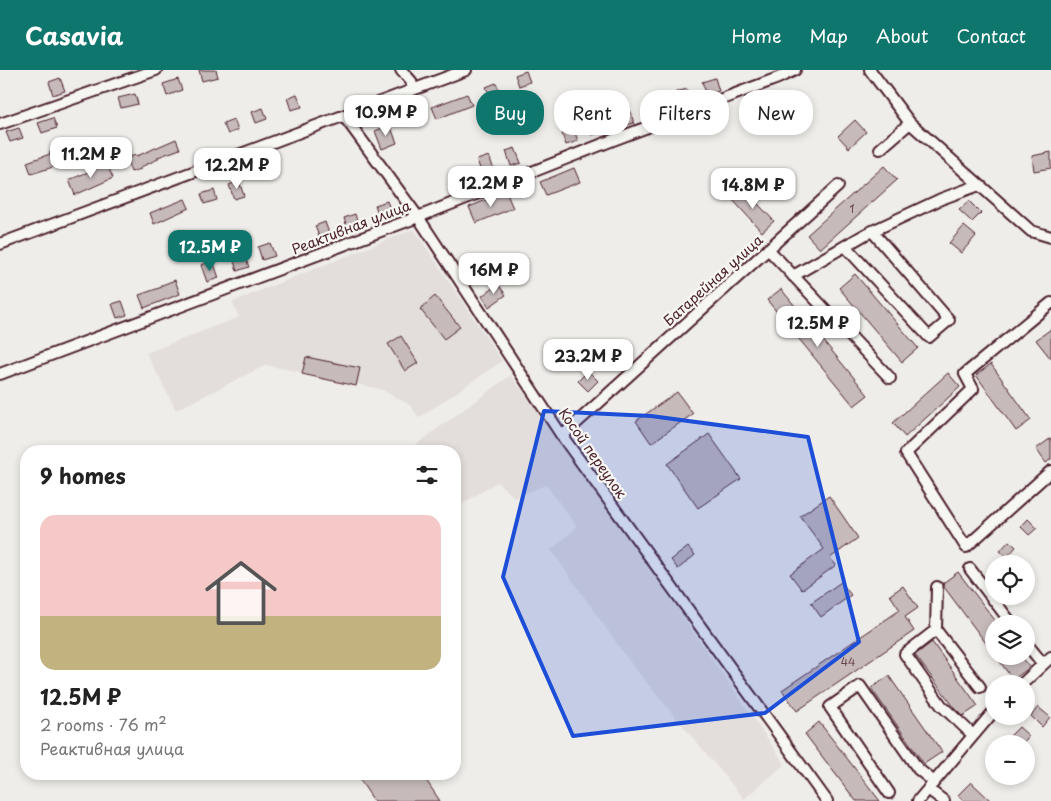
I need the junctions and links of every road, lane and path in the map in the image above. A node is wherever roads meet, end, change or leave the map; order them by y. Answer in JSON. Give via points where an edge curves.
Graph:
{"nodes":[{"id":1,"x":156,"y":70,"type":"edge"},
{"id":2,"x":401,"y":70,"type":"edge"},
{"id":3,"x":466,"y":70,"type":"edge"},
{"id":4,"x":795,"y":70,"type":"edge"},
{"id":5,"x":870,"y":70,"type":"edge"},
{"id":6,"x":413,"y":90,"type":"junction"},
{"id":7,"x":344,"y":116,"type":"junction"},
{"id":8,"x":910,"y":123,"type":"junction"},
{"id":9,"x":0,"y":124,"type":"edge"},
{"id":10,"x":880,"y":149,"type":"dead end"},
{"id":11,"x":979,"y":185,"type":"junction"},
{"id":12,"x":838,"y":186,"type":"dead end"},
{"id":13,"x":418,"y":217,"type":"junction"},
{"id":14,"x":872,"y":231,"type":"junction"},
{"id":15,"x":1051,"y":237,"type":"edge"},
{"id":16,"x":0,"y":244,"type":"edge"},
{"id":17,"x":845,"y":246,"type":"junction"},
{"id":18,"x":768,"y":249,"type":"junction"},
{"id":19,"x":793,"y":276,"type":"junction"},
{"id":20,"x":1051,"y":304,"type":"edge"},
{"id":21,"x":0,"y":374,"type":"edge"},
{"id":22,"x":890,"y":378,"type":"dead end"},
{"id":23,"x":562,"y":436,"type":"junction"},
{"id":24,"x":1051,"y":470,"type":"edge"},
{"id":25,"x":970,"y":569,"type":"dead end"},
{"id":26,"x":936,"y":587,"type":"dead end"},
{"id":27,"x":1005,"y":615,"type":"edge"},
{"id":28,"x":936,"y":630,"type":"junction"},
{"id":29,"x":1035,"y":654,"type":"edge"},
{"id":30,"x":1051,"y":657,"type":"edge"},
{"id":31,"x":1043,"y":664,"type":"junction"},
{"id":32,"x":1031,"y":675,"type":"edge"},
{"id":33,"x":980,"y":687,"type":"dead end"},
{"id":34,"x":985,"y":721,"type":"edge"},
{"id":35,"x":973,"y":735,"type":"junction"},
{"id":36,"x":931,"y":786,"type":"junction"},
{"id":37,"x":889,"y":793,"type":"dead end"},
{"id":38,"x":827,"y":801,"type":"edge"},
{"id":39,"x":918,"y":801,"type":"edge"},
{"id":40,"x":944,"y":801,"type":"edge"}],
"edges":[{"from":1,"to":9,"type":"street"},
{"from":2,"to":6,"type":"street","via":[[411,81]]},
{"from":3,"to":6,"type":"street"},
{"from":4,"to":13,"type":"street","name":"Реактивная улица"},
{"from":5,"to":8,"type":"street"},
{"from":6,"to":7,"type":"street"},
{"from":7,"to":13,"type":"street","name":"Косой переулок"},
{"from":7,"to":16,"type":"street"},
{"from":8,"to":10,"type":"street"},
{"from":8,"to":11,"type":"street"},
{"from":11,"to":14,"type":"street"},
{"from":11,"to":15,"type":"street","via":[[1031,231]]},
{"from":12,"to":18,"type":"street","name":"Батарейная улица"},
{"from":13,"to":21,"type":"street","name":"Реактивная улица"},
{"from":13,"to":23,"type":"street","name":"Косой переулок"},
{"from":14,"to":17,"type":"street"},
{"from":14,"to":17,"type":"street","via":[[949,320],[929,337]]},
{"from":17,"to":19,"type":"street"},
{"from":18,"to":19,"type":"street"},
{"from":18,"to":23,"type":"street","name":"Батарейная улица"},
{"from":19,"to":22,"type":"street"},
{"from":20,"to":24,"type":"street","via":[[965,374],[973,389],[906,453],[966,548]]},
{"from":23,"to":38,"type":"street","name":"Косой переулок"},
{"from":25,"to":27,"type":"street"},
{"from":26,"to":28,"type":"street"},
{"from":28,"to":33,"type":"street"},
{"from":28,"to":35,"type":"street","via":[[905,654],[940,705]]},
{"from":29,"to":31,"type":"street"},
{"from":30,"to":31,"type":"street"},
{"from":31,"to":32,"type":"street"},
{"from":34,"to":35,"type":"street"},
{"from":35,"to":36,"type":"street"},
{"from":36,"to":37,"type":"street","via":[[860,686],[830,707]]},
{"from":36,"to":39,"type":"street"},
{"from":36,"to":40,"type":"street"}]}
